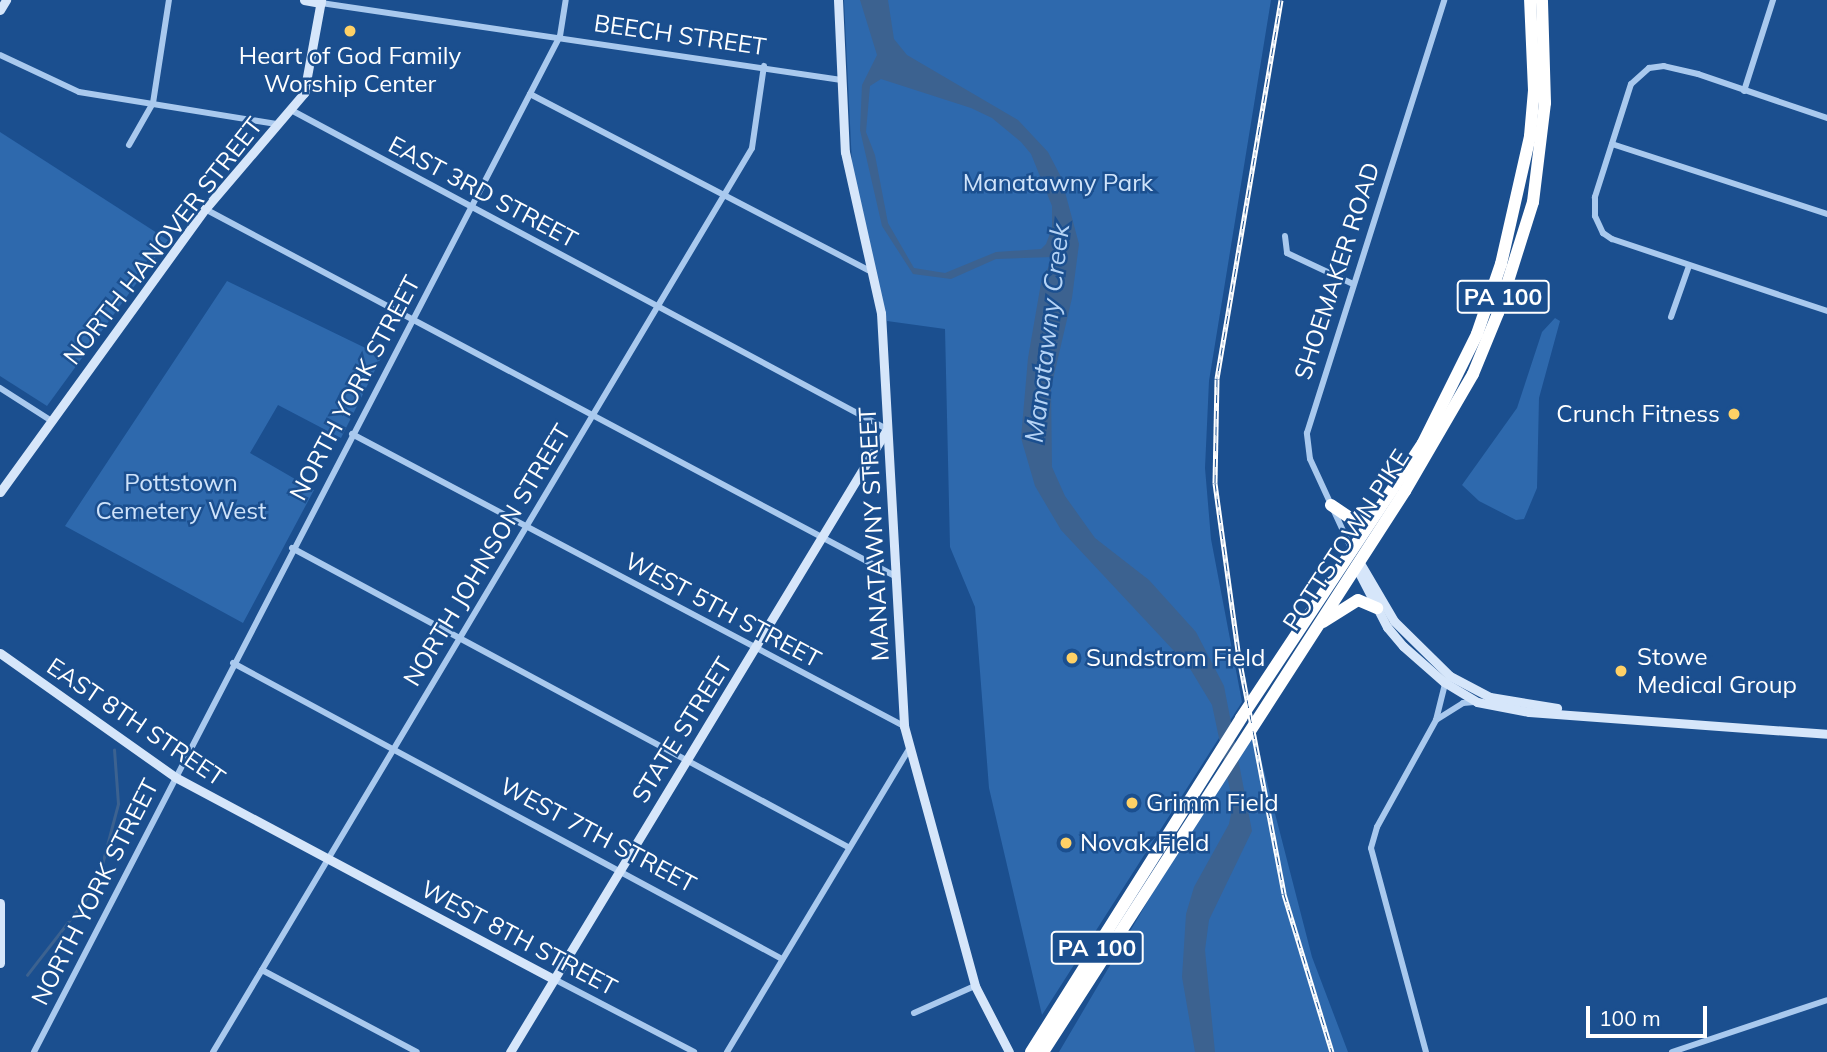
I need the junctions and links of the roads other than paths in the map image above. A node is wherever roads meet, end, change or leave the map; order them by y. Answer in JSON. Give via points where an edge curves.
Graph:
{"nodes":[{"id":1,"x":6,"y":0,"type":"edge"},
{"id":2,"x":169,"y":0,"type":"edge"},
{"id":3,"x":304,"y":0,"type":"edge"},
{"id":4,"x":566,"y":0,"type":"edge"},
{"id":5,"x":838,"y":0,"type":"edge"},
{"id":6,"x":1444,"y":0,"type":"edge"},
{"id":7,"x":1530,"y":0,"type":"edge"},
{"id":8,"x":1542,"y":0,"type":"edge"},
{"id":9,"x":1773,"y":0,"type":"edge"},
{"id":10,"x":321,"y":1,"type":"edge"},
{"id":11,"x":0,"y":10,"type":"edge"},
{"id":12,"x":560,"y":36,"type":"junction"},
{"id":13,"x":0,"y":55,"type":"edge"},
{"id":14,"x":764,"y":66,"type":"junction"},
{"id":15,"x":841,"y":80,"type":"junction"},
{"id":16,"x":1744,"y":91,"type":"junction"},
{"id":17,"x":530,"y":94,"type":"junction"},
{"id":18,"x":153,"y":103,"type":"junction"},
{"id":19,"x":291,"y":110,"type":"junction"},
{"id":20,"x":1827,"y":118,"type":"edge"},
{"id":21,"x":276,"y":124,"type":"junction"},
{"id":22,"x":1612,"y":144,"type":"junction"},
{"id":23,"x":129,"y":145,"type":"dead end"},
{"id":24,"x":722,"y":197,"type":"junction"},
{"id":25,"x":471,"y":206,"type":"junction"},
{"id":26,"x":205,"y":209,"type":"junction"},
{"id":27,"x":1827,"y":214,"type":"edge"},
{"id":28,"x":1285,"y":236,"type":"dead end"},
{"id":29,"x":1689,"y":266,"type":"junction"},
{"id":30,"x":872,"y":272,"type":"junction"},
{"id":31,"x":1353,"y":284,"type":"junction"},
{"id":32,"x":655,"y":309,"type":"junction"},
{"id":33,"x":1827,"y":311,"type":"edge"},
{"id":34,"x":1671,"y":317,"type":"dead end"},
{"id":35,"x":412,"y":320,"type":"junction"},
{"id":36,"x":0,"y":388,"type":"edge"},
{"id":37,"x":593,"y":416,"type":"junction"},
{"id":38,"x":50,"y":420,"type":"junction"},
{"id":39,"x":887,"y":429,"type":"junction"},
{"id":40,"x":352,"y":434,"type":"junction"},
{"id":41,"x":0,"y":492,"type":"edge"},
{"id":42,"x":1331,"y":505,"type":"junction"},
{"id":43,"x":1381,"y":505,"type":"junction"},
{"id":44,"x":525,"y":527,"type":"junction"},
{"id":45,"x":821,"y":536,"type":"junction"},
{"id":46,"x":292,"y":548,"type":"junction"},
{"id":47,"x":1355,"y":559,"type":"junction"},
{"id":48,"x":895,"y":576,"type":"junction"},
{"id":49,"x":1377,"y":608,"type":"junction"},
{"id":50,"x":1314,"y":629,"type":"junction"},
{"id":51,"x":460,"y":638,"type":"junction"},
{"id":52,"x":755,"y":649,"type":"junction"},
{"id":53,"x":0,"y":653,"type":"edge"},
{"id":54,"x":233,"y":663,"type":"junction"},
{"id":55,"x":1447,"y":679,"type":"junction"},
{"id":56,"x":1477,"y":702,"type":"junction"},
{"id":57,"x":1585,"y":713,"type":"junction"},
{"id":58,"x":1436,"y":720,"type":"junction"},
{"id":59,"x":904,"y":726,"type":"junction"},
{"id":60,"x":1827,"y":734,"type":"edge"},
{"id":61,"x":394,"y":748,"type":"junction"},
{"id":62,"x":910,"y":748,"type":"junction"},
{"id":63,"x":688,"y":757,"type":"junction"},
{"id":64,"x":175,"y":777,"type":"junction"},
{"id":65,"x":848,"y":847,"type":"junction"},
{"id":66,"x":327,"y":859,"type":"junction"},
{"id":67,"x":620,"y":867,"type":"junction"},
{"id":68,"x":0,"y":902,"type":"edge"},
{"id":69,"x":782,"y":959,"type":"junction"},
{"id":70,"x":0,"y":962,"type":"edge"},
{"id":71,"x":262,"y":970,"type":"junction"},
{"id":72,"x":554,"y":979,"type":"junction"},
{"id":73,"x":975,"y":986,"type":"junction"},
{"id":74,"x":1827,"y":1000,"type":"edge"},
{"id":75,"x":914,"y":1013,"type":"dead end"},
{"id":76,"x":34,"y":1052,"type":"edge"},
{"id":77,"x":213,"y":1052,"type":"edge"},
{"id":78,"x":416,"y":1052,"type":"edge"},
{"id":79,"x":510,"y":1052,"type":"edge"},
{"id":80,"x":694,"y":1052,"type":"edge"},
{"id":81,"x":727,"y":1052,"type":"edge"},
{"id":82,"x":1009,"y":1052,"type":"edge"},
{"id":83,"x":1031,"y":1052,"type":"edge"},
{"id":84,"x":1043,"y":1052,"type":"edge"},
{"id":85,"x":1426,"y":1052,"type":"edge"},
{"id":86,"x":1672,"y":1052,"type":"edge"}],
"edges":[{"from":1,"to":11,"type":"street"},
{"from":2,"to":18,"type":"street"},
{"from":3,"to":10,"type":"street","name":"BEECH STREET"},
{"from":4,"to":12,"type":"street","name":"NORTH YORK STREET"},
{"from":5,"to":15,"type":"street","name":"MANATAWNY STREET"},
{"from":6,"to":31,"type":"street","name":"SHOEMAKER ROAD"},
{"from":7,"to":43,"type":"highway","name":"POTTSTOWN PIKE","number":"PA 100","via":[[1534,90],[1530,136],[1501,264],[1461,368],[1423,443]]},
{"from":8,"to":47,"type":"highway","name":"POTTSTOWN PIKE","number":"PA 100","via":[[1542,140],[1533,202],[1506,290],[1472,374]]},
{"from":9,"to":16,"type":"street"},
{"from":10,"to":12,"type":"street","name":"BEECH STREET"},
{"from":10,"to":19,"type":"street","name":"NORTH HANOVER STREET","via":[[310,75]]},
{"from":12,"to":14,"type":"street","name":"BEECH STREET"},
{"from":12,"to":17,"type":"street","name":"NORTH YORK STREET"},
{"from":13,"to":18,"type":"street","via":[[79,92]]},
{"from":14,"to":15,"type":"street","name":"BEECH STREET"},
{"from":14,"to":24,"type":"street","name":"NORTH JOHNSON STREET","via":[[752,148]]},
{"from":15,"to":30,"type":"street","name":"MANATAWNY STREET","via":[[849,173]]},
{"from":16,"to":20,"type":"street"},
{"from":16,"to":22,"type":"street","via":[[1664,66],[1649,68],[1631,84]]},
{"from":17,"to":24,"type":"street"},
{"from":17,"to":25,"type":"street","name":"NORTH YORK STREET"},
{"from":18,"to":21,"type":"street"},
{"from":18,"to":23,"type":"street"},
{"from":19,"to":21,"type":"street","name":"NORTH HANOVER STREET"},
{"from":19,"to":25,"type":"street","name":"EAST 3RD STREET"},
{"from":21,"to":26,"type":"street","name":"NORTH HANOVER STREET"},
{"from":22,"to":27,"type":"street"},
{"from":22,"to":29,"type":"street","via":[[1595,197],[1594,216],[1603,233]]},
{"from":24,"to":30,"type":"street"},
{"from":24,"to":32,"type":"street","name":"NORTH JOHNSON STREET"},
{"from":25,"to":32,"type":"street","name":"EAST 3RD STREET"},
{"from":25,"to":35,"type":"street","name":"NORTH YORK STREET"},
{"from":26,"to":35,"type":"street"},
{"from":26,"to":38,"type":"street","name":"NORTH HANOVER STREET"},
{"from":28,"to":31,"type":"street","via":[[1287,253]]},
{"from":29,"to":33,"type":"street"},
{"from":29,"to":34,"type":"street"},
{"from":30,"to":39,"type":"street","name":"MANATAWNY STREET","via":[[881,313]]},
{"from":31,"to":42,"type":"street","name":"SHOEMAKER ROAD","via":[[1307,433],[1310,459]]},
{"from":32,"to":37,"type":"street","name":"NORTH JOHNSON STREET"},
{"from":32,"to":39,"type":"street","name":"EAST 3RD STREET"},
{"from":35,"to":37,"type":"street"},
{"from":35,"to":40,"type":"street","name":"NORTH YORK STREET"},
{"from":36,"to":38,"type":"street"},
{"from":37,"to":44,"type":"street","name":"NORTH JOHNSON STREET"},
{"from":37,"to":45,"type":"street"},
{"from":38,"to":41,"type":"street","name":"NORTH HANOVER STREET"},
{"from":39,"to":45,"type":"street","name":"STATE STREET"},
{"from":39,"to":48,"type":"street","name":"MANATAWNY STREET"},
{"from":40,"to":44,"type":"street","name":"WEST 5TH STREET"},
{"from":40,"to":46,"type":"street","name":"NORTH YORK STREET"},
{"from":42,"to":43,"type":"highway","via":[[1352,519]]},
{"from":42,"to":47,"type":"street","name":"SHOEMAKER ROAD"},
{"from":43,"to":47,"type":"highway","name":"POTTSTOWN PIKE","number":"PA 100"},
{"from":44,"to":51,"type":"street","name":"NORTH JOHNSON STREET"},
{"from":44,"to":52,"type":"street","name":"WEST 5TH STREET"},
{"from":45,"to":48,"type":"street"},
{"from":45,"to":52,"type":"street","name":"STATE STREET"},
{"from":46,"to":51,"type":"street"},
{"from":46,"to":54,"type":"street","name":"NORTH YORK STREET"},
{"from":47,"to":49,"type":"street","name":"SHOEMAKER ROAD"},
{"from":47,"to":50,"type":"highway","name":"POTTSTOWN PIKE","number":"PA 100"},
{"from":47,"to":55,"type":"street","name":"SHOEMAKER ROAD","via":[[1394,621]]},
{"from":47,"to":83,"type":"highway","name":"POTTSTOWN PIKE","number":"PA 100","via":[[1241,719]]},
{"from":48,"to":59,"type":"street","name":"MANATAWNY STREET"},
{"from":49,"to":50,"type":"highway","via":[[1367,601],[1349,603]]},
{"from":49,"to":55,"type":"street","name":"SHOEMAKER ROAD","via":[[1404,646]]},
{"from":50,"to":84,"type":"highway","name":"POTTSTOWN PIKE","number":"PA 100"},
{"from":51,"to":61,"type":"street","name":"NORTH JOHNSON STREET"},
{"from":51,"to":63,"type":"street"},
{"from":52,"to":59,"type":"street","name":"WEST 5TH STREET"},
{"from":52,"to":63,"type":"street","name":"STATE STREET"},
{"from":53,"to":64,"type":"street","name":"EAST 8TH STREET"},
{"from":54,"to":61,"type":"street","name":"WEST 7TH STREET"},
{"from":54,"to":64,"type":"street","name":"NORTH YORK STREET"},
{"from":55,"to":56,"type":"street","name":"SHOEMAKER ROAD"},
{"from":55,"to":57,"type":"street","name":"SHOEMAKER ROAD","via":[[1490,697]]},
{"from":55,"to":58,"type":"street"},
{"from":56,"to":57,"type":"street","name":"SHOEMAKER ROAD","via":[[1529,712]]},
{"from":56,"to":58,"type":"street","via":[[1463,703]]},
{"from":57,"to":60,"type":"street","name":"SHOEMAKER ROAD"},
{"from":58,"to":85,"type":"street","via":[[1377,827],[1371,848]]},
{"from":59,"to":62,"type":"street","name":"MANATAWNY STREET"},
{"from":61,"to":66,"type":"street","name":"NORTH JOHNSON STREET"},
{"from":61,"to":67,"type":"street","name":"WEST 7TH STREET"},
{"from":62,"to":65,"type":"street"},
{"from":62,"to":73,"type":"street","name":"MANATAWNY STREET"},
{"from":63,"to":65,"type":"street"},
{"from":63,"to":67,"type":"street","name":"STATE STREET"},
{"from":64,"to":66,"type":"street","name":"EAST 8TH STREET"},
{"from":64,"to":76,"type":"street","name":"NORTH YORK STREET"},
{"from":65,"to":69,"type":"street"},
{"from":66,"to":71,"type":"street","name":"NORTH JOHNSON STREET"},
{"from":66,"to":72,"type":"street","name":"WEST 8TH STREET"},
{"from":67,"to":69,"type":"street","name":"WEST 7TH STREET"},
{"from":67,"to":72,"type":"street","name":"STATE STREET"},
{"from":68,"to":70,"type":"street"},
{"from":69,"to":81,"type":"street"},
{"from":71,"to":77,"type":"street","name":"NORTH JOHNSON STREET"},
{"from":71,"to":78,"type":"street"},
{"from":72,"to":79,"type":"street","name":"STATE STREET"},
{"from":72,"to":80,"type":"street","name":"WEST 8TH STREET"},
{"from":73,"to":75,"type":"street"},
{"from":73,"to":82,"type":"street","name":"MANATAWNY STREET"},
{"from":74,"to":86,"type":"street"}]}
